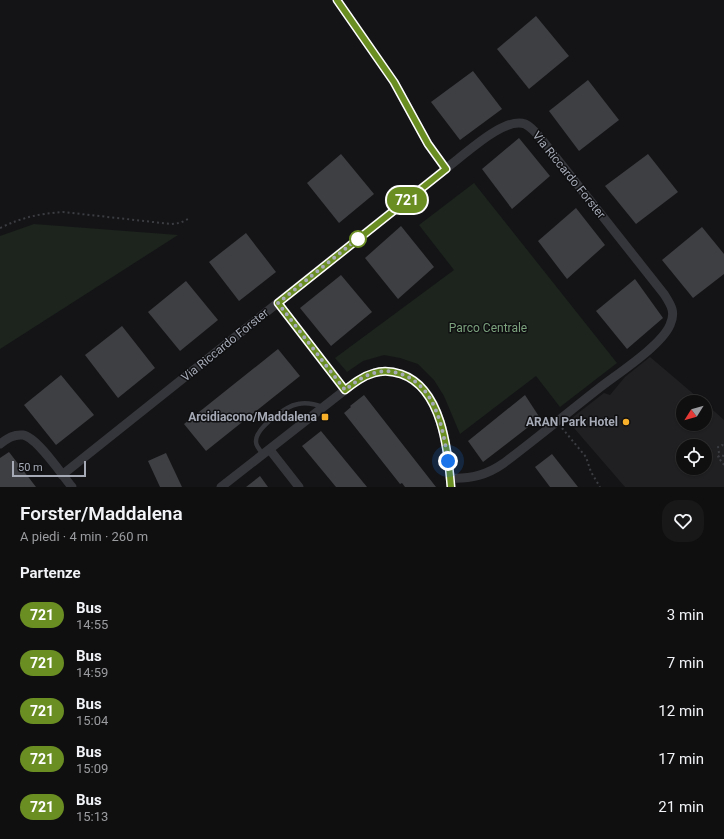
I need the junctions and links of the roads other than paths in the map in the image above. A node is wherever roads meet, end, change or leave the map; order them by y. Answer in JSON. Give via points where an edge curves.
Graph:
{"nodes":[{"id":1,"x":337,"y":0,"type":"edge"},
{"id":2,"x":446,"y":169,"type":"junction"},
{"id":3,"x":278,"y":303,"type":"junction"},
{"id":4,"x":345,"y":390,"type":"junction"},
{"id":5,"x":323,"y":407,"type":"junction"},
{"id":6,"x":0,"y":444,"type":"edge"},
{"id":7,"x":267,"y":452,"type":"junction"},
{"id":8,"x":62,"y":475,"type":"junction"},
{"id":9,"x":451,"y":482,"type":"edge"},
{"id":10,"x":72,"y":487,"type":"edge"},
{"id":11,"x":221,"y":487,"type":"edge"},
{"id":12,"x":299,"y":487,"type":"edge"}],
"edges":[{"from":1,"to":2,"type":"street","via":[[394,82],[428,144]]},
{"from":2,"to":3,"type":"street","name":"Via Riccardo Forster"},
{"from":2,"to":9,"type":"street","name":"Via Riccardo Forster","via":[[502,127],[519,123],[528,126],[546,145],[664,294],[673,315],[668,328],[651,347],[504,463],[492,471]]},
{"from":3,"to":4,"type":"street"},
{"from":3,"to":8,"type":"street","name":"Via Riccardo Forster"},
{"from":4,"to":5,"type":"street"},
{"from":4,"to":9,"type":"street","via":[[364,377],[381,371],[399,373],[419,383],[433,403],[441,425]]},
{"from":5,"to":7,"type":"street"},
{"from":5,"to":7,"type":"lane","via":[[309,403],[296,404],[265,424],[256,440],[257,446]]},
{"from":6,"to":8,"type":"street","via":[[13,436],[28,436]]},
{"from":7,"to":11,"type":"street"},
{"from":7,"to":12,"type":"street"},
{"from":8,"to":10,"type":"street"}]}
